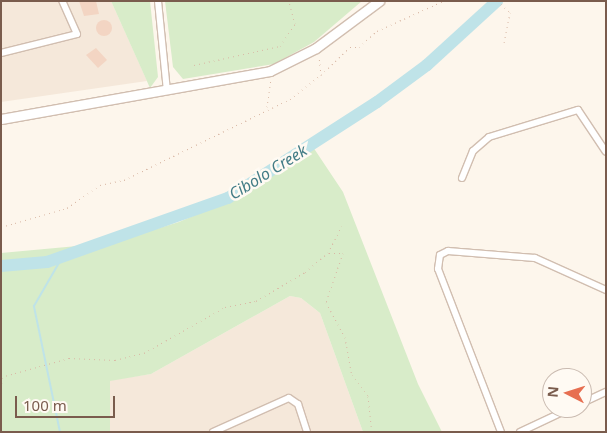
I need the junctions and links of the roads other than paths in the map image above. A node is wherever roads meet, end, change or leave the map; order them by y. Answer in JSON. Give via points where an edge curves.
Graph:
{"nodes":[{"id":1,"x":62,"y":1,"type":"edge"},
{"id":2,"x":158,"y":1,"type":"edge"},
{"id":3,"x":380,"y":1,"type":"edge"},
{"id":4,"x":1,"y":53,"type":"edge"},
{"id":5,"x":167,"y":92,"type":"junction"},
{"id":6,"x":1,"y":119,"type":"edge"},
{"id":7,"x":606,"y":152,"type":"edge"},
{"id":8,"x":462,"y":178,"type":"dead end"},
{"id":9,"x":606,"y":290,"type":"edge"},
{"id":10,"x":606,"y":392,"type":"edge"},
{"id":11,"x":592,"y":398,"type":"edge"},
{"id":12,"x":550,"y":418,"type":"edge"},
{"id":13,"x":214,"y":432,"type":"edge"},
{"id":14,"x":307,"y":432,"type":"edge"},
{"id":15,"x":501,"y":432,"type":"edge"},
{"id":16,"x":520,"y":432,"type":"edge"}],
"edges":[{"from":1,"to":4,"type":"street","via":[[77,34]]},
{"from":2,"to":5,"type":"street"},
{"from":3,"to":5,"type":"main road","via":[[316,48],[270,71]]},
{"from":5,"to":6,"type":"main road"},
{"from":7,"to":8,"type":"street","via":[[578,110],[489,137],[473,151]]},
{"from":9,"to":15,"type":"street","via":[[535,258],[438,252],[438,268]]},
{"from":10,"to":11,"type":"street"},
{"from":12,"to":16,"type":"street"},
{"from":13,"to":14,"type":"street","via":[[289,398],[298,404]]}]}
